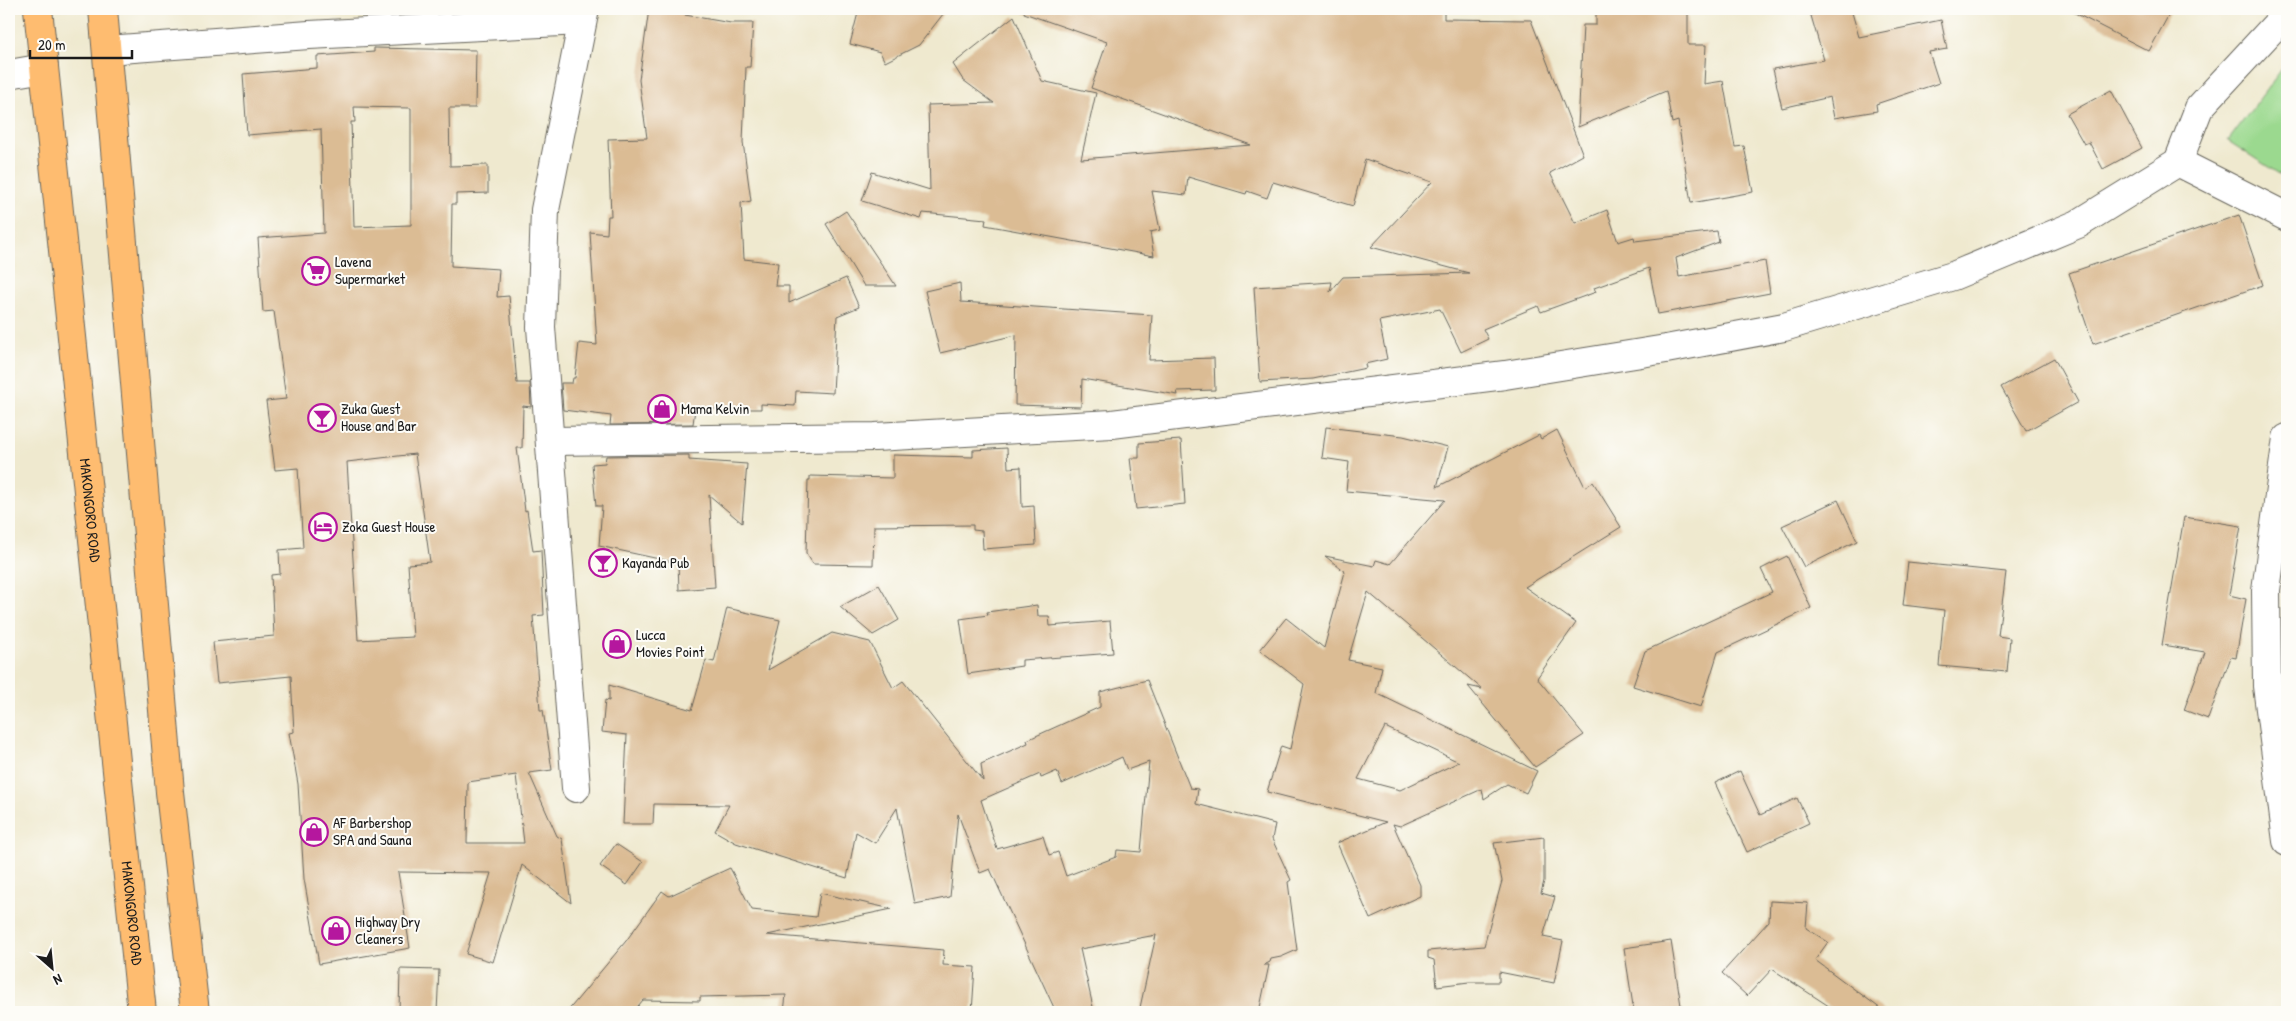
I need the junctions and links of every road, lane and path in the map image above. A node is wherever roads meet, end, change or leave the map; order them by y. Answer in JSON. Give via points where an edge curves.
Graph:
{"nodes":[{"id":1,"x":38,"y":9,"type":"edge"},
{"id":2,"x":102,"y":9,"type":"edge"},
{"id":3,"x":2287,"y":13,"type":"edge"},
{"id":4,"x":583,"y":15,"type":"edge"},
{"id":5,"x":107,"y":50,"type":"junction"},
{"id":6,"x":44,"y":68,"type":"junction"},
{"id":7,"x":9,"y":74,"type":"edge"},
{"id":8,"x":2178,"y":162,"type":"junction"},
{"id":9,"x":2287,"y":217,"type":"edge"},
{"id":10,"x":2287,"y":438,"type":"edge"},
{"id":11,"x":550,"y":441,"type":"junction"},
{"id":12,"x":576,"y":788,"type":"dead end"},
{"id":13,"x":2287,"y":841,"type":"edge"},
{"id":14,"x":142,"y":1012,"type":"edge"},
{"id":15,"x":195,"y":1012,"type":"edge"}],
"edges":[{"from":1,"to":6,"type":"main road","name":"MAKONGORO ROAD"},
{"from":2,"to":5,"type":"main road"},
{"from":3,"to":8,"type":"street","via":[[2199,108]]},
{"from":4,"to":5,"type":"street"},
{"from":4,"to":11,"type":"street","via":[[545,210],[541,327]]},
{"from":5,"to":15,"type":"main road","via":[[170,792]]},
{"from":6,"to":7,"type":"street"},
{"from":6,"to":14,"type":"main road","name":"MAKONGORO ROAD"},
{"from":8,"to":9,"type":"street"},
{"from":8,"to":11,"type":"street","via":[[2078,224],[1953,276],[1784,327],[1666,349],[1505,375],[1112,424],[875,437]]},
{"from":10,"to":13,"type":"street","via":[[2266,590],[2267,686]]},
{"from":11,"to":12,"type":"street"}]}
